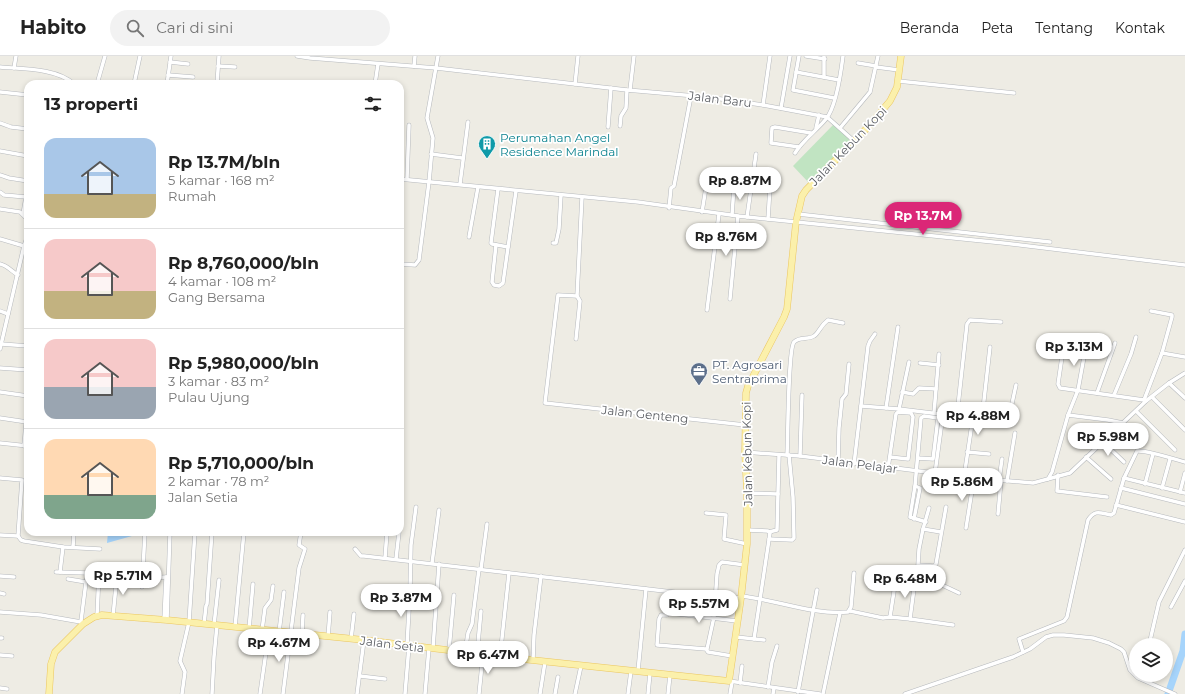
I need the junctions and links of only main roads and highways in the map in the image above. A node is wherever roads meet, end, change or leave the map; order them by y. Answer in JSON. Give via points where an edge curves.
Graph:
{"nodes":[{"id":1,"x":901,"y":56,"type":"edge"},
{"id":2,"x":730,"y":682,"type":"joint"},
{"id":3,"x":49,"y":694,"type":"edge"}],
"edges":[{"from":1,"to":2,"type":"main road","name":"Jalan Kebun Kopi","via":[[896,92],[890,101],[802,196],[796,222],[787,309],[746,393],[747,544]]},
{"from":2,"to":3,"type":"main road","name":"Jalan Setia","via":[[364,640],[99,615],[82,623],[55,652]]}]}
